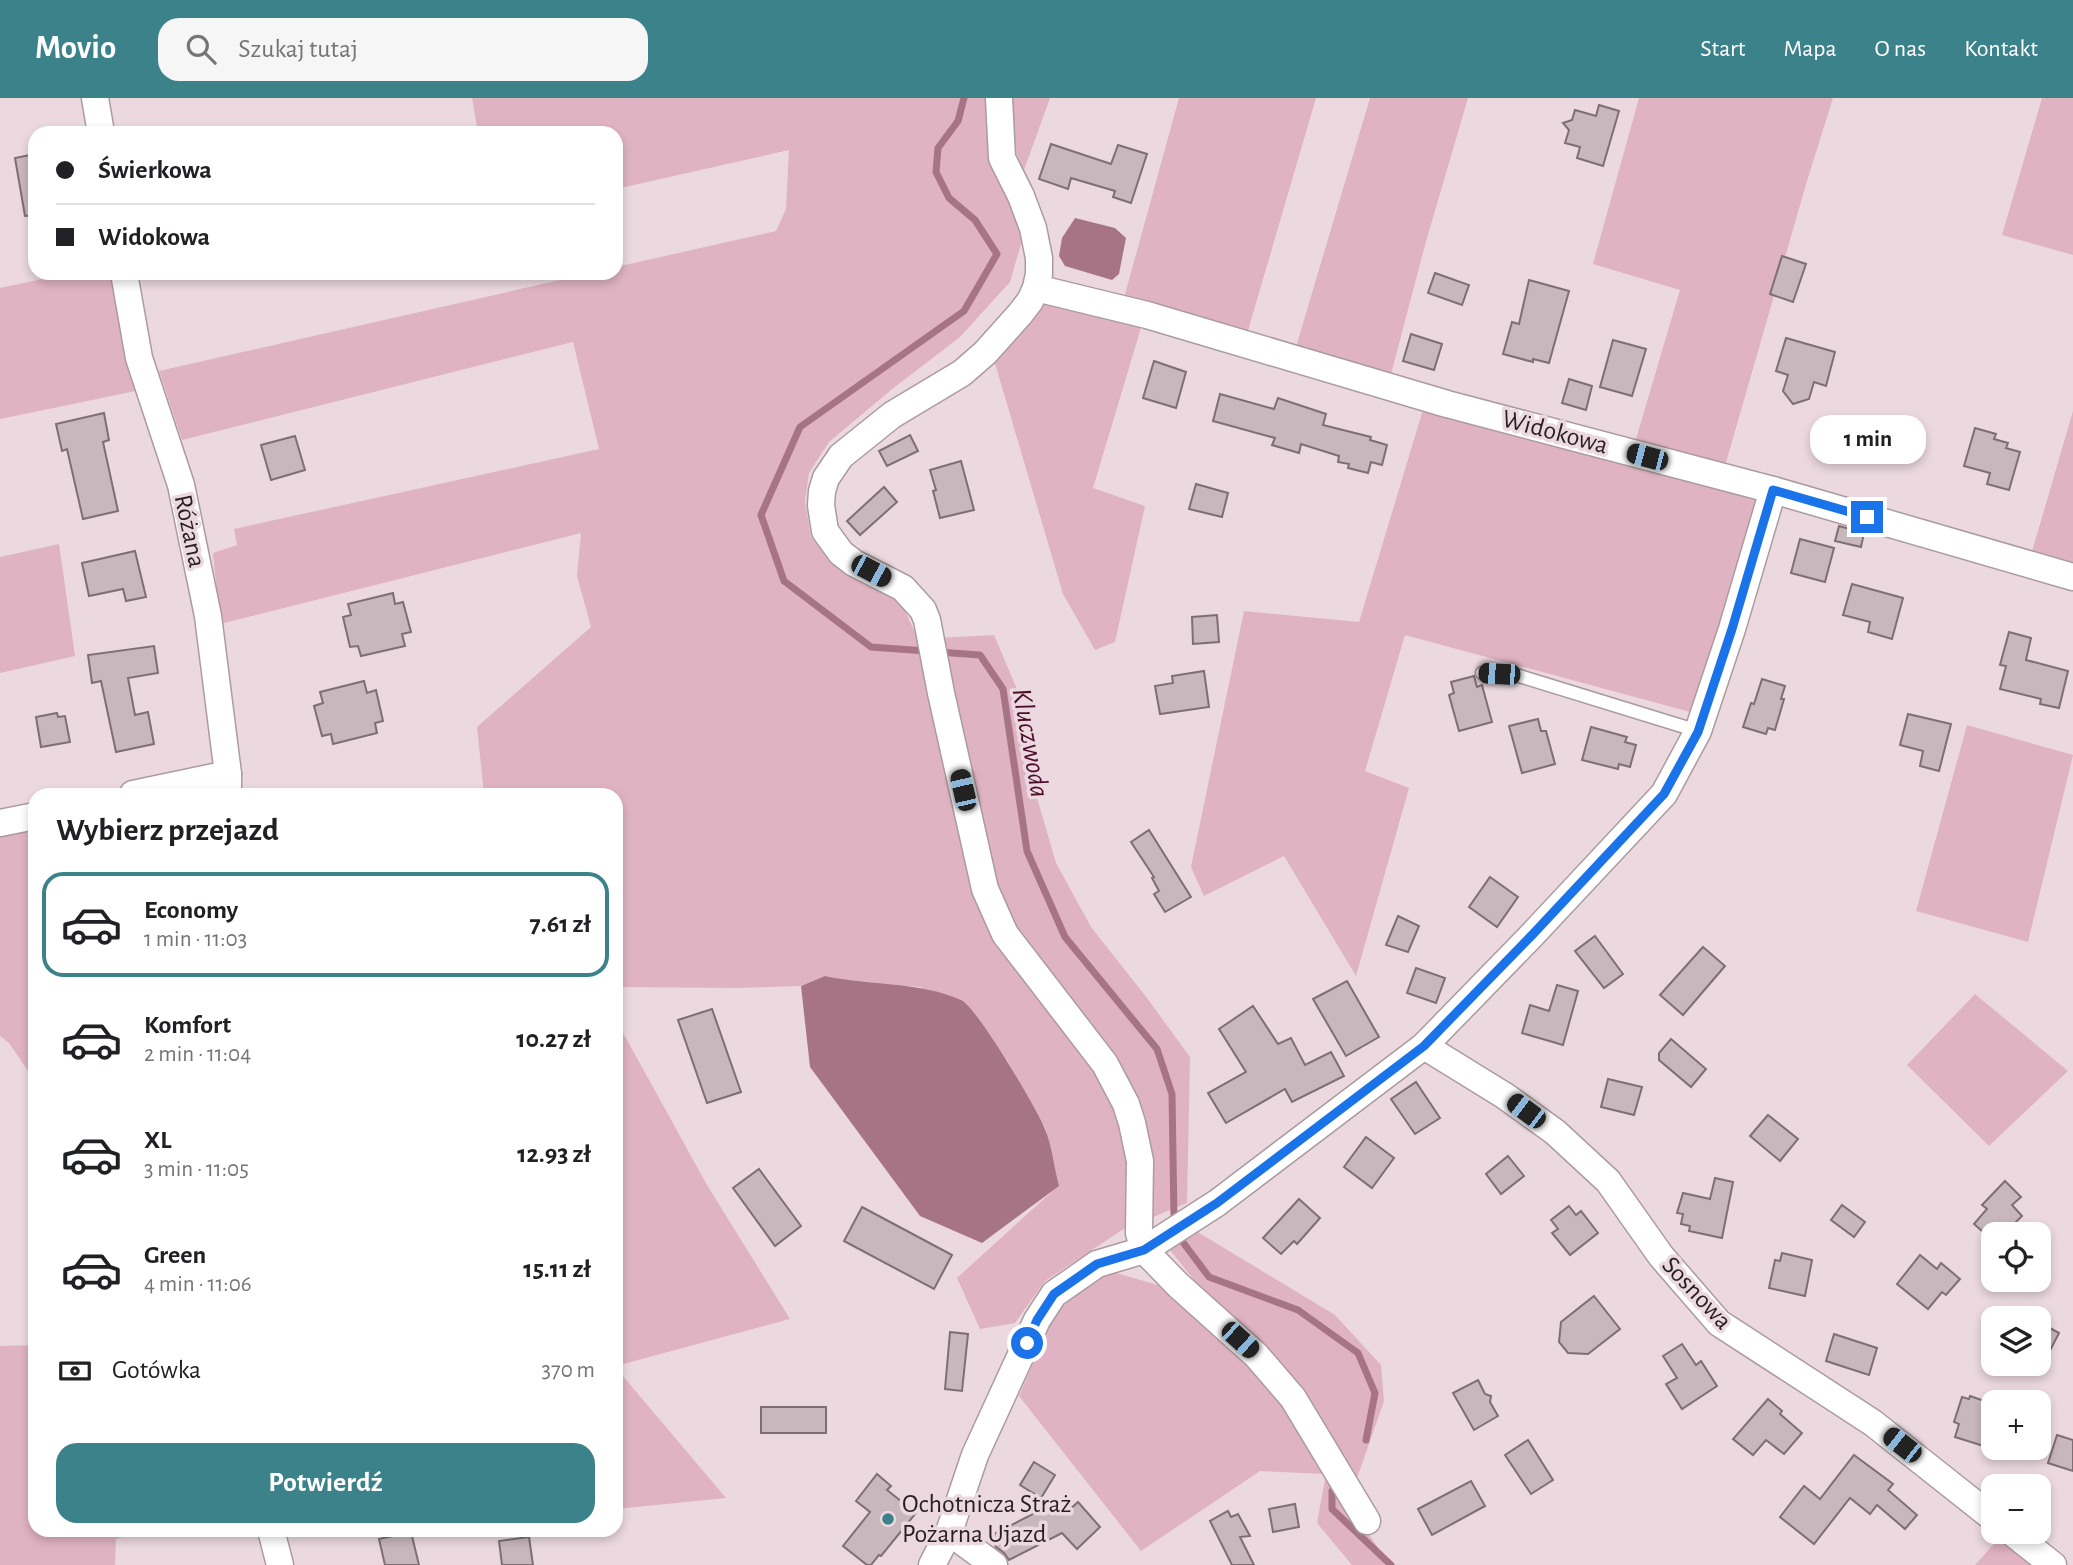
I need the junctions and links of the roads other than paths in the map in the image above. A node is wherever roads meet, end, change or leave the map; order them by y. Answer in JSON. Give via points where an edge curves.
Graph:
{"nodes":[{"id":1,"x":95,"y":98,"type":"edge"},
{"id":2,"x":999,"y":98,"type":"edge"},
{"id":3,"x":100,"y":126,"type":"edge"},
{"id":4,"x":125,"y":280,"type":"edge"},
{"id":5,"x":1036,"y":288,"type":"junction"},
{"id":6,"x":1773,"y":490,"type":"junction"},
{"id":7,"x":2073,"y":577,"type":"edge"},
{"id":8,"x":1482,"y":673,"type":"dead end"},
{"id":9,"x":1698,"y":732,"type":"junction"},
{"id":10,"x":228,"y":784,"type":"edge"},
{"id":11,"x":190,"y":788,"type":"edge"},
{"id":12,"x":28,"y":817,"type":"edge"},
{"id":13,"x":0,"y":823,"type":"edge"},
{"id":14,"x":1424,"y":1046,"type":"junction"},
{"id":15,"x":1144,"y":1250,"type":"junction"},
{"id":16,"x":1981,"y":1508,"type":"edge"},
{"id":17,"x":1367,"y":1521,"type":"dead end"},
{"id":18,"x":949,"y":1532,"type":"junction"},
{"id":19,"x":273,"y":1537,"type":"edge"},
{"id":20,"x":2026,"y":1544,"type":"edge"},
{"id":21,"x":280,"y":1565,"type":"edge"},
{"id":22,"x":932,"y":1565,"type":"edge"},
{"id":23,"x":994,"y":1565,"type":"edge"},
{"id":24,"x":2053,"y":1565,"type":"edge"}],
"edges":[{"from":1,"to":3,"type":"street"},
{"from":2,"to":5,"type":"street","via":[[1002,158],[1021,196],[1037,248]]},
{"from":4,"to":10,"type":"street","name":"Różana","via":[[139,358],[181,485],[208,616]]},
{"from":5,"to":6,"type":"street","name":"Widokowa"},
{"from":5,"to":15,"type":"street","via":[[1020,314],[962,373],[892,415],[841,456],[826,478],[821,505],[825,531],[841,553],[903,587],[928,620],[985,889],[1005,934],[1105,1064],[1126,1104],[1140,1161],[1139,1233]]},
{"from":6,"to":7,"type":"street","name":"Widokowa"},
{"from":6,"to":9,"type":"street"},
{"from":8,"to":9,"type":"lane","via":[[1516,675]]},
{"from":9,"to":14,"type":"street","via":[[1664,794]]},
{"from":10,"to":11,"type":"street"},
{"from":12,"to":13,"type":"street"},
{"from":14,"to":15,"type":"street","via":[[1250,1180]]},
{"from":14,"to":16,"type":"street","name":"Sosnowa","via":[[1555,1132],[1608,1181],[1661,1256],[1719,1323],[1873,1423]]},
{"from":15,"to":17,"type":"street","via":[[1256,1355],[1293,1398]]},
{"from":15,"to":18,"type":"street","via":[[1097,1264],[1054,1294],[1037,1320],[975,1455]]},
{"from":18,"to":22,"type":"street"},
{"from":18,"to":23,"type":"street"},
{"from":19,"to":21,"type":"street"},
{"from":20,"to":24,"type":"street"}]}
